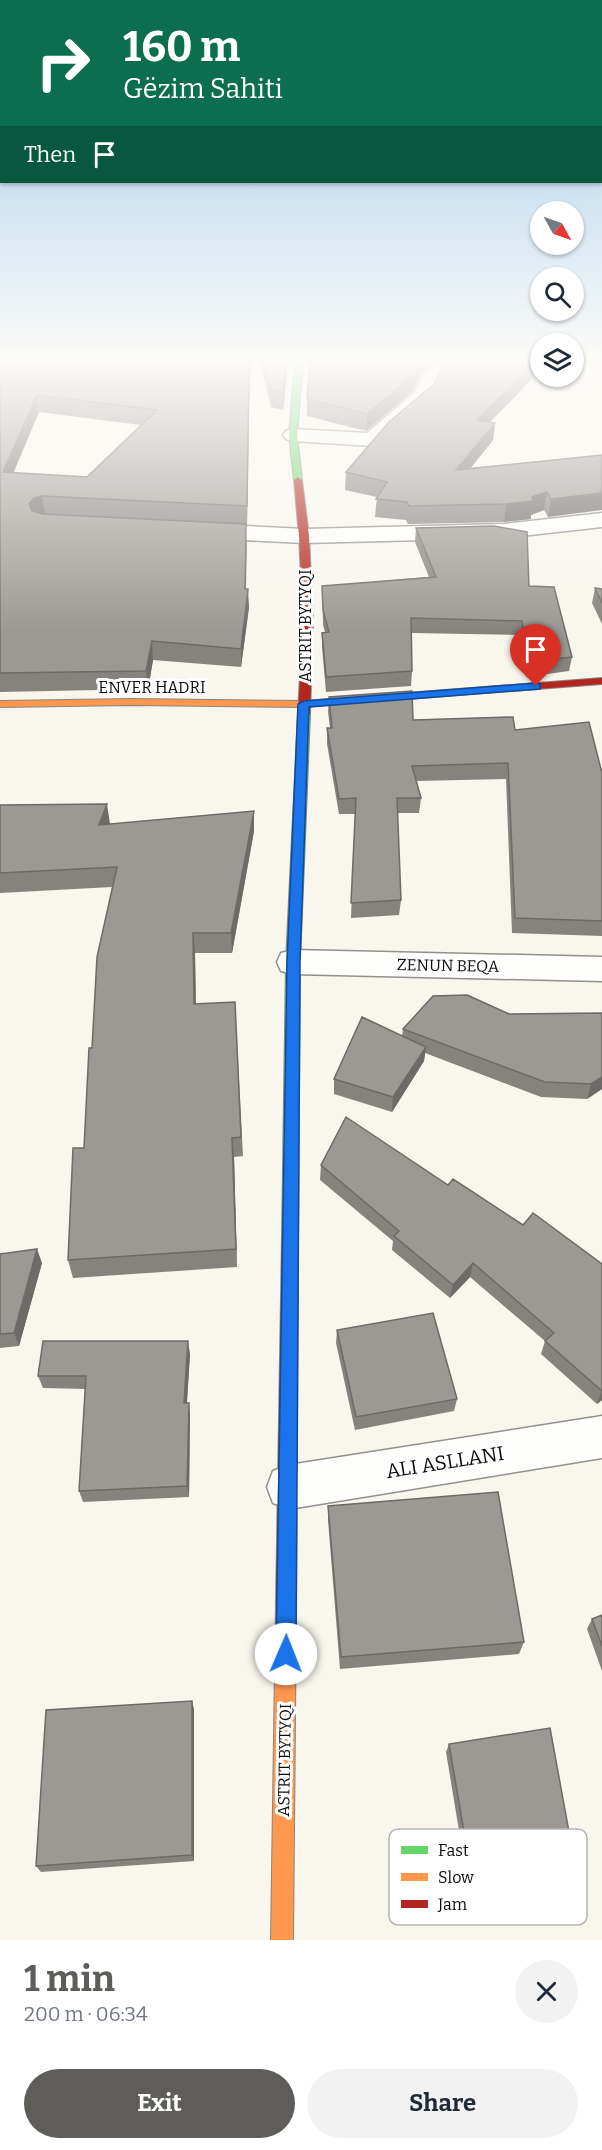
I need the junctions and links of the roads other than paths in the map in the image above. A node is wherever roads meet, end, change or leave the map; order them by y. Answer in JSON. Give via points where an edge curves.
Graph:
{"nodes":[{"id":1,"x":295,"y":452,"type":"edge"},
{"id":2,"x":602,"y":520,"type":"edge"},
{"id":3,"x":186,"y":530,"type":"edge"},
{"id":4,"x":304,"y":536,"type":"junction"},
{"id":5,"x":602,"y":681,"type":"edge"},
{"id":6,"x":0,"y":704,"type":"edge"},
{"id":7,"x":304,"y":704,"type":"junction"},
{"id":8,"x":293,"y":962,"type":"junction"},
{"id":9,"x":602,"y":969,"type":"edge"},
{"id":10,"x":602,"y":1437,"type":"edge"},
{"id":11,"x":288,"y":1487,"type":"junction"},
{"id":12,"x":282,"y":1940,"type":"edge"}],
"edges":[{"from":1,"to":4,"type":"street","name":"ASTRIT BYTYQI"},
{"from":2,"to":4,"type":"street","via":[[504,531]]},
{"from":3,"to":4,"type":"street"},
{"from":4,"to":7,"type":"street","name":"ASTRIT BYTYQI","via":[[308,620]]},
{"from":5,"to":7,"type":"street","name":"ENVER HADRI"},
{"from":6,"to":7,"type":"street","name":"ENVER HADRI"},
{"from":7,"to":8,"type":"street","name":"ASTRIT BYTYQI"},
{"from":8,"to":9,"type":"street","name":"ZENUN BEQA"},
{"from":8,"to":11,"type":"street","name":"ASTRIT BYTYQI"},
{"from":10,"to":11,"type":"street","name":"ALI ASLLANI"},
{"from":11,"to":12,"type":"street","name":"ASTRIT BYTYQI"}]}
